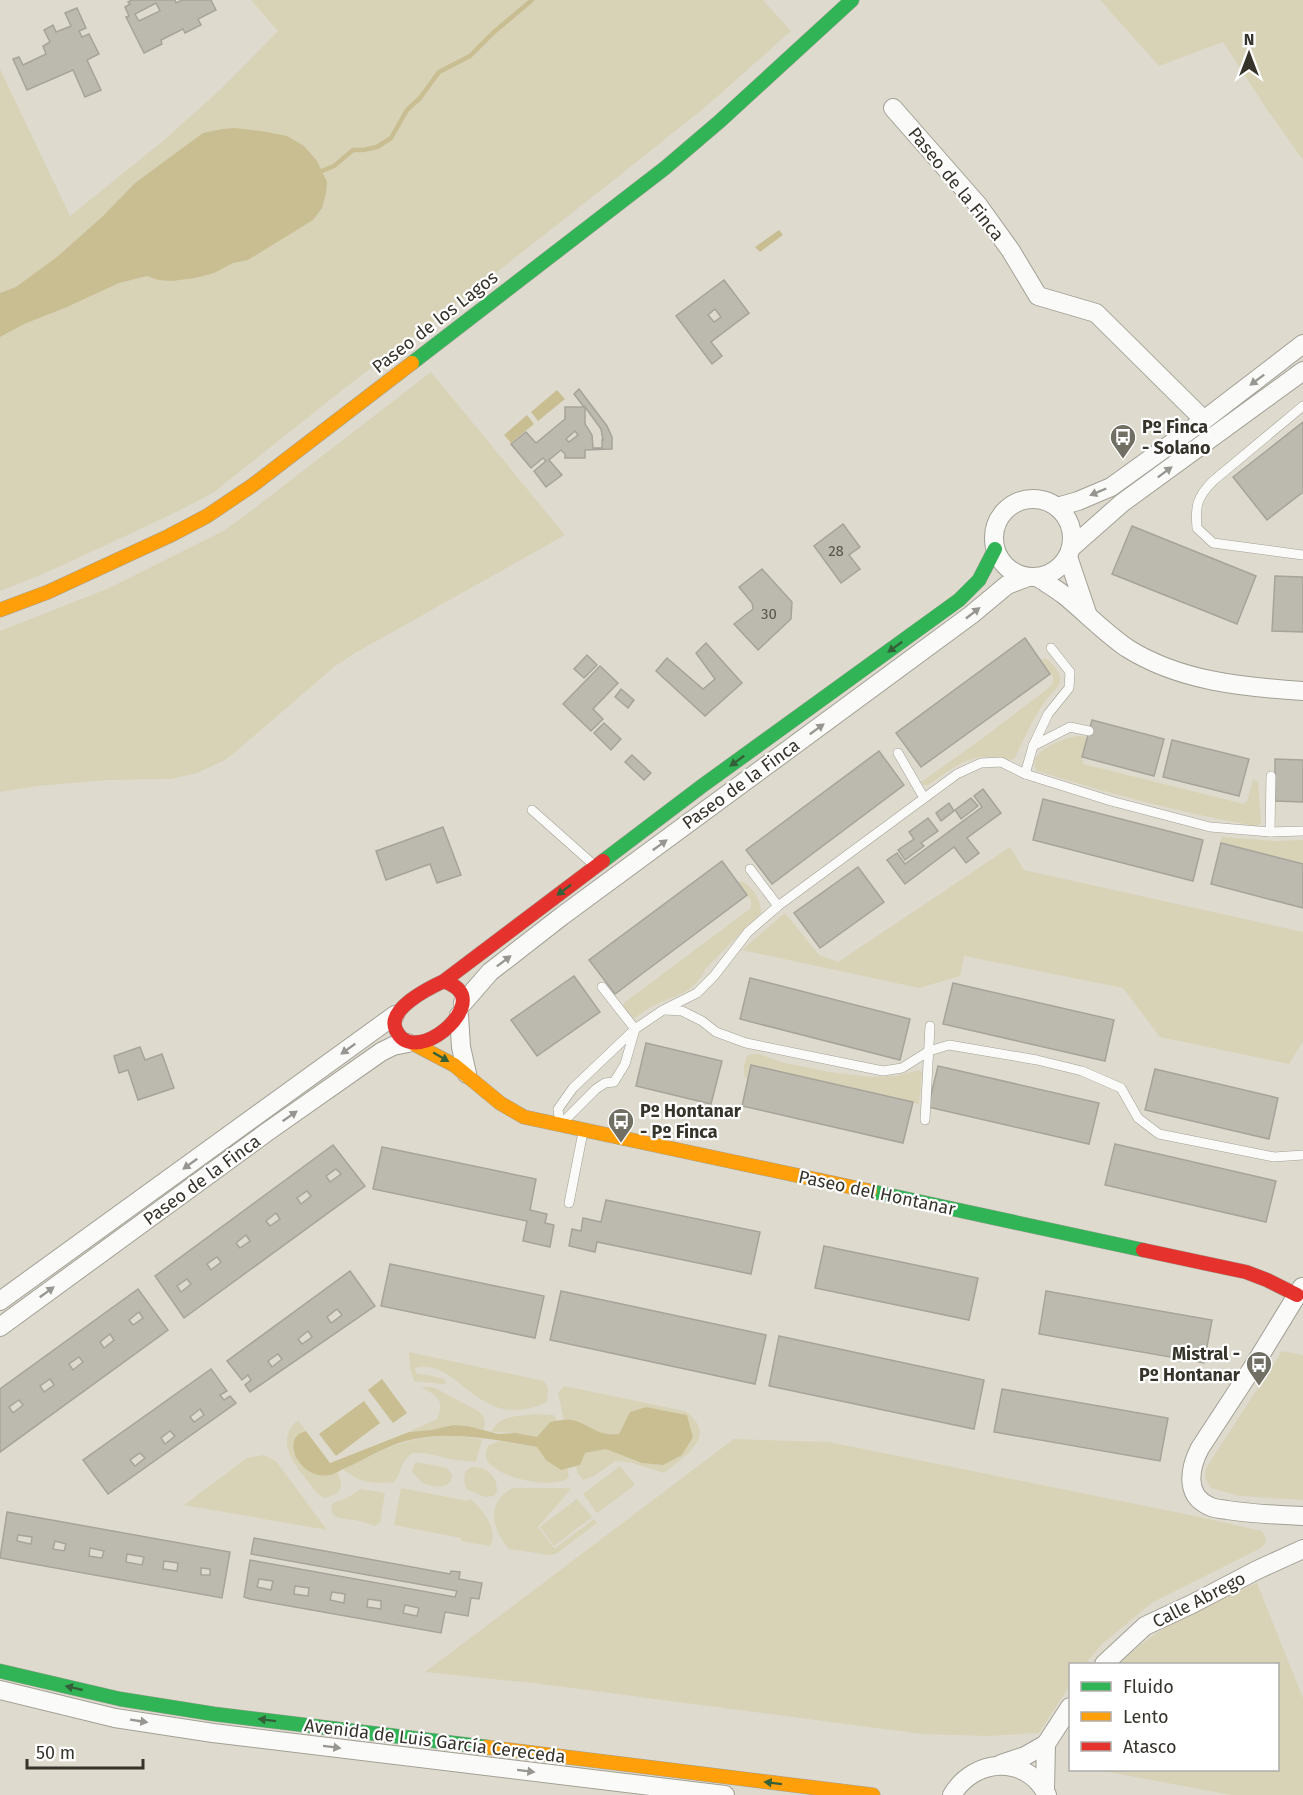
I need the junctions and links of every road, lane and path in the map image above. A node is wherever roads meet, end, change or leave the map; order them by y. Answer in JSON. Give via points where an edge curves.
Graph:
{"nodes":[{"id":1,"x":852,"y":0,"type":"edge"},
{"id":2,"x":893,"y":108,"type":"dead end"},
{"id":3,"x":1303,"y":344,"type":"edge"},
{"id":4,"x":1303,"y":371,"type":"edge"},
{"id":5,"x":1303,"y":406,"type":"edge"},
{"id":6,"x":1204,"y":420,"type":"junction"},
{"id":7,"x":1057,"y":507,"type":"junction"},
{"id":8,"x":995,"y":549,"type":"junction"},
{"id":9,"x":1069,"y":553,"type":"junction"},
{"id":10,"x":1303,"y":555,"type":"edge"},
{"id":11,"x":1033,"y":577,"type":"junction"},
{"id":12,"x":0,"y":610,"type":"edge"},
{"id":13,"x":1089,"y":617,"type":"junction"},
{"id":14,"x":1051,"y":648,"type":"dead end"},
{"id":15,"x":1303,"y":691,"type":"edge"},
{"id":16,"x":1089,"y":731,"type":"dead end"},
{"id":17,"x":1033,"y":746,"type":"junction"},
{"id":18,"x":898,"y":753,"type":"dead end"},
{"id":19,"x":1025,"y":774,"type":"junction"},
{"id":20,"x":1271,"y":776,"type":"dead end"},
{"id":21,"x":924,"y":798,"type":"junction"},
{"id":22,"x":532,"y":810,"type":"dead end"},
{"id":23,"x":1303,"y":831,"type":"edge"},
{"id":24,"x":1270,"y":832,"type":"junction"},
{"id":25,"x":596,"y":866,"type":"junction"},
{"id":26,"x":750,"y":869,"type":"dead end"},
{"id":27,"x":778,"y":906,"type":"junction"},
{"id":28,"x":444,"y":981,"type":"junction"},
{"id":29,"x":602,"y":987,"type":"dead end"},
{"id":30,"x":461,"y":1009,"type":"junction"},
{"id":31,"x":663,"y":1010,"type":"junction"},
{"id":32,"x":395,"y":1015,"type":"junction"},
{"id":33,"x":930,"y":1026,"type":"dead end"},
{"id":34,"x":635,"y":1029,"type":"junction"},
{"id":35,"x":411,"y":1043,"type":"junction"},
{"id":36,"x":929,"y":1051,"type":"junction"},
{"id":37,"x":467,"y":1074,"type":"junction"},
{"id":38,"x":925,"y":1120,"type":"dead end"},
{"id":39,"x":560,"y":1125,"type":"junction"},
{"id":40,"x":583,"y":1130,"type":"junction"},
{"id":41,"x":1303,"y":1155,"type":"edge"},
{"id":42,"x":569,"y":1203,"type":"dead end"},
{"id":43,"x":1300,"y":1290,"type":"edge"},
{"id":44,"x":0,"y":1301,"type":"edge"},
{"id":45,"x":0,"y":1327,"type":"edge"},
{"id":46,"x":1303,"y":1516,"type":"edge"},
{"id":47,"x":1303,"y":1549,"type":"edge"},
{"id":48,"x":1106,"y":1663,"type":"edge"},
{"id":49,"x":0,"y":1671,"type":"edge"},
{"id":50,"x":0,"y":1690,"type":"edge"},
{"id":51,"x":1069,"y":1710,"type":"edge"},
{"id":52,"x":1046,"y":1744,"type":"junction"},
{"id":53,"x":996,"y":1766,"type":"junction"},
{"id":54,"x":954,"y":1791,"type":"edge"},
{"id":55,"x":1046,"y":1792,"type":"edge"},
{"id":56,"x":724,"y":1795,"type":"edge"},
{"id":57,"x":873,"y":1795,"type":"edge"},
{"id":58,"x":939,"y":1795,"type":"edge"}],
"edges":[{"from":1,"to":12,"type":"street","name":"Paseo de los Lagos","via":[[664,168],[253,485],[169,536]]},
{"from":2,"to":6,"type":"street","name":"Paseo de la Finca","via":[[978,205],[1038,296],[1096,313]]},
{"from":3,"to":6,"type":"street","one_way":true},
{"from":9,"to":4,"type":"street","one_way":true,"via":[[1122,503]]},
{"from":5,"to":10,"type":"lane","via":[[1204,490],[1196,514],[1197,528],[1213,543]]},
{"from":6,"to":7,"type":"street","one_way":true,"via":[[1111,487]]},
{"from":7,"to":8,"type":"street","via":[[1039,499],[1020,501],[1003,512],[994,529]]},
{"from":7,"to":9,"type":"street","via":[[1072,533]]},
{"from":8,"to":11,"type":"street","via":[[1014,572]]},
{"from":8,"to":25,"type":"street","name":"Paseo de la Finca","one_way":true,"via":[[979,580],[959,600]]},
{"from":9,"to":11,"type":"street","via":[[1055,571]]},
{"from":9,"to":13,"type":"street"},
{"from":11,"to":13,"type":"street","via":[[1064,595]]},
{"from":30,"to":11,"type":"street","name":"Paseo de la Finca","one_way":true,"via":[[490,972],[562,916],[1007,585]]},
{"from":13,"to":15,"type":"street","via":[[1128,648],[1176,671],[1256,688]]},
{"from":14,"to":17,"type":"lane","via":[[1070,672],[1069,688],[1048,714]]},
{"from":16,"to":17,"type":"lane","via":[[1070,727]]},
{"from":17,"to":19,"type":"lane"},
{"from":18,"to":21,"type":"lane"},
{"from":19,"to":21,"type":"lane","via":[[1001,762],[981,763],[957,774]]},
{"from":19,"to":24,"type":"lane","via":[[1210,827]]},
{"from":20,"to":24,"type":"lane"},
{"from":21,"to":27,"type":"lane"},
{"from":22,"to":25,"type":"lane"},
{"from":23,"to":24,"type":"lane"},
{"from":25,"to":28,"type":"street","name":"Paseo de la Finca","one_way":true},
{"from":26,"to":27,"type":"lane"},
{"from":27,"to":31,"type":"lane","via":[[748,932],[697,993]]},
{"from":28,"to":30,"type":"street","via":[[459,988]]},
{"from":28,"to":32,"type":"street","via":[[429,987]]},
{"from":29,"to":34,"type":"lane"},
{"from":30,"to":35,"type":"street","via":[[437,1036]]},
{"from":30,"to":37,"type":"street","via":[[460,1047]]},
{"from":31,"to":34,"type":"lane"},
{"from":31,"to":36,"type":"lane","via":[[682,1011],[716,1032],[746,1043],[884,1071],[902,1068]]},
{"from":32,"to":35,"type":"street","via":[[397,1033]]},
{"from":32,"to":44,"type":"street","name":"Paseo de la Finca","one_way":true},
{"from":33,"to":36,"type":"lane"},
{"from":34,"to":39,"type":"lane","via":[[573,1088],[558,1109]]},
{"from":34,"to":39,"type":"lane","via":[[625,1064],[614,1082],[596,1089]]},
{"from":35,"to":37,"type":"street","name":"Paseo del Hontanar","one_way":true,"via":[[441,1056]]},
{"from":45,"to":35,"type":"street","name":"Paseo de la Finca","one_way":true,"via":[[381,1052]]},
{"from":36,"to":38,"type":"lane"},
{"from":36,"to":41,"type":"lane","via":[[949,1045],[1082,1071],[1120,1088],[1138,1118],[1159,1134],[1274,1157]]},
{"from":37,"to":39,"type":"street","name":"Paseo del Hontanar","via":[[509,1111]]},
{"from":39,"to":40,"type":"street","name":"Paseo del Hontanar"},
{"from":40,"to":42,"type":"lane"},
{"from":40,"to":43,"type":"street","name":"Paseo del Hontanar","via":[[1246,1272]]},
{"from":43,"to":46,"type":"street","via":[[1200,1448],[1191,1473],[1192,1488],[1208,1506]]},
{"from":47,"to":48,"type":"street","name":"Calle Abrego","via":[[1145,1626]]},
{"from":57,"to":49,"type":"street","name":"Avenida de Luis García Cereceda","one_way":true,"via":[[214,1714],[120,1699]]},
{"from":50,"to":56,"type":"street","name":"Avenida de Luis García Cereceda","one_way":true,"via":[[115,1718]]},
{"from":51,"to":52,"type":"street"},
{"from":52,"to":53,"type":"street"},
{"from":52,"to":55,"type":"street"},
{"from":53,"to":54,"type":"street","via":[[974,1772]]},
{"from":53,"to":55,"type":"street","via":[[1029,1774]]},
{"from":54,"to":58,"type":"street"}]}
